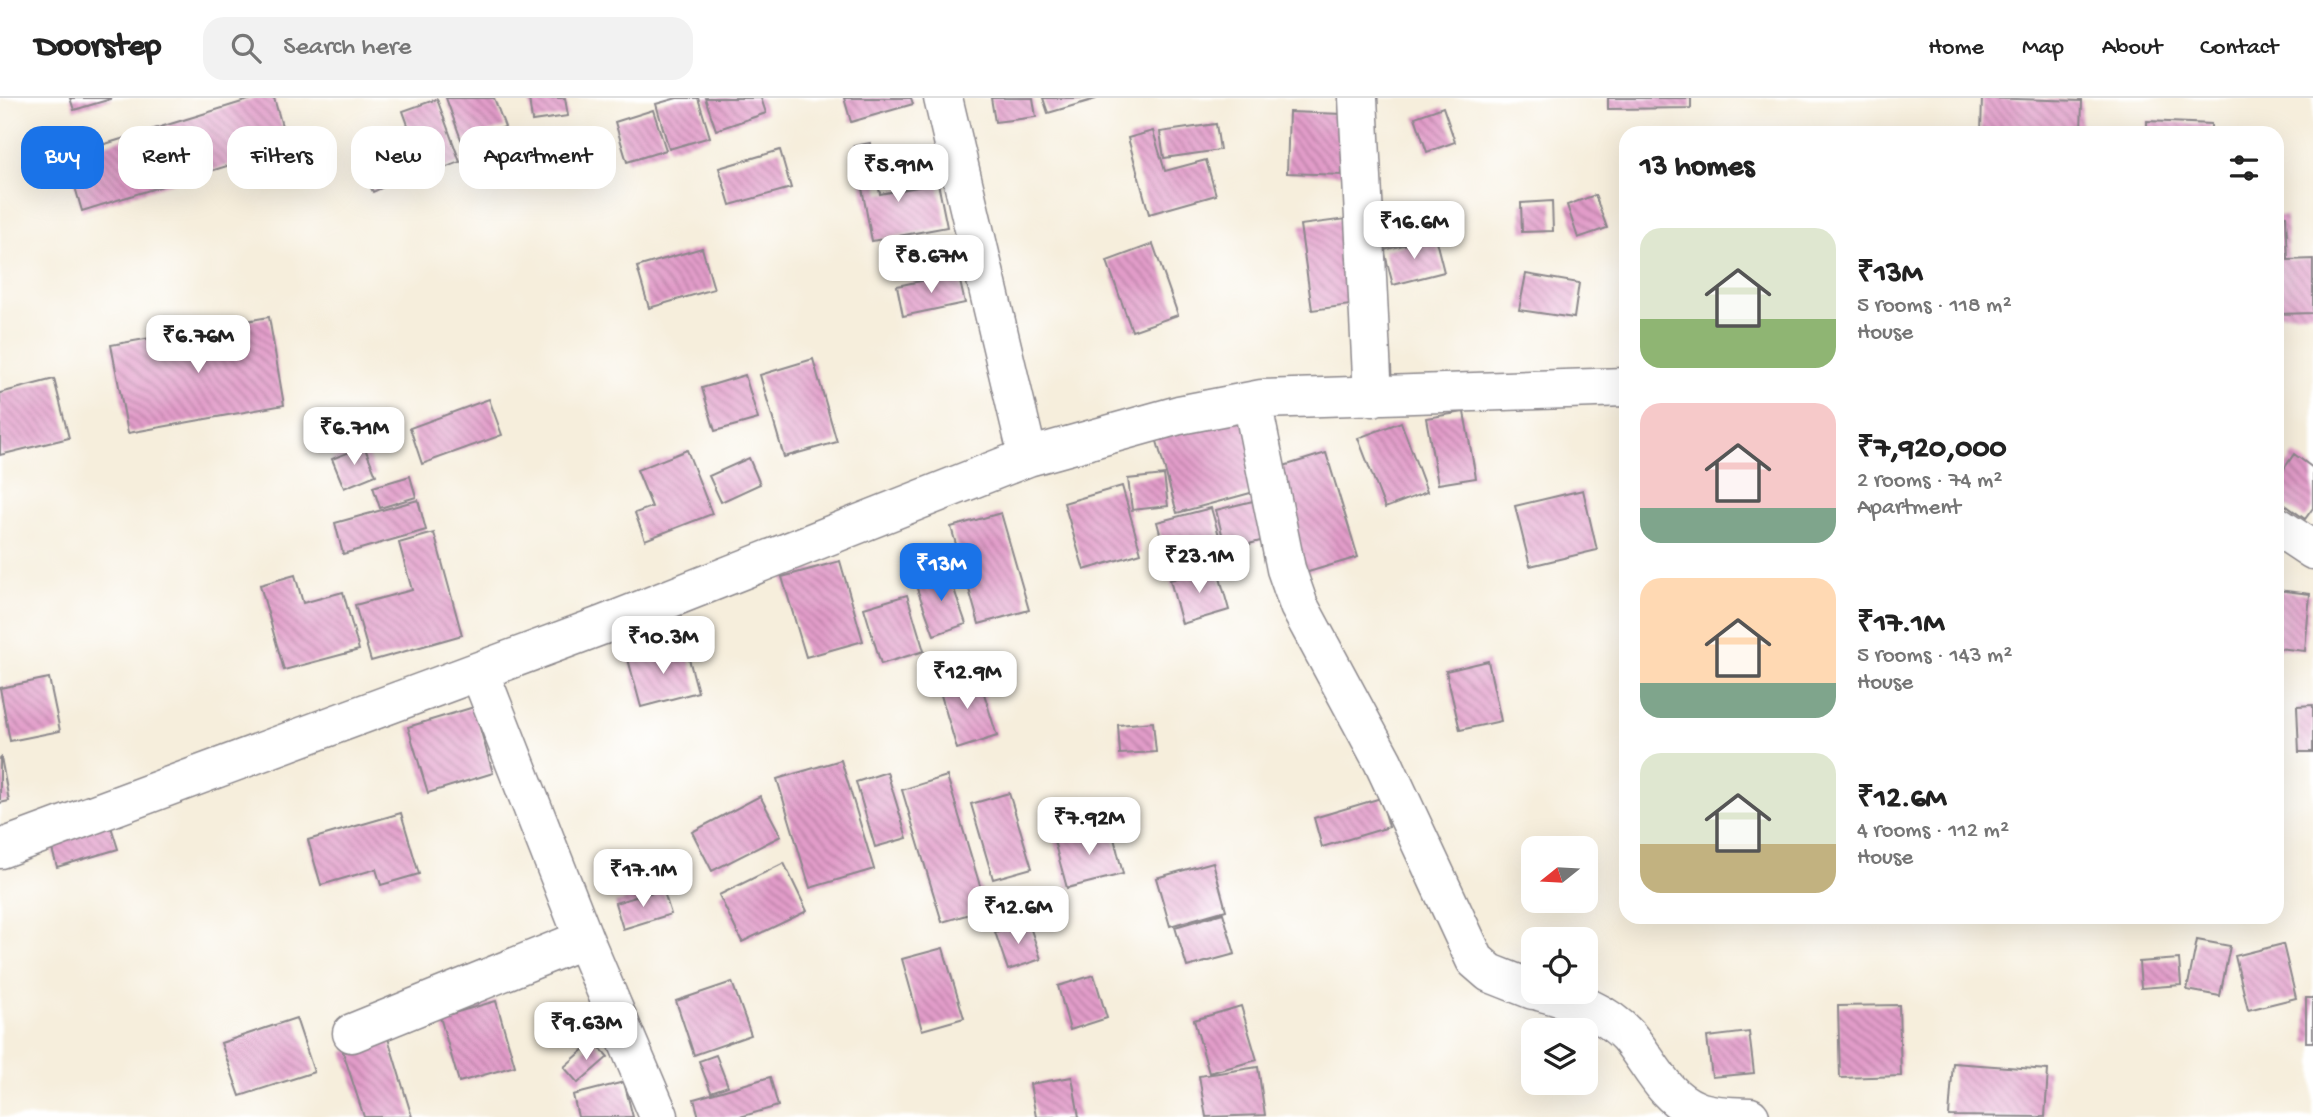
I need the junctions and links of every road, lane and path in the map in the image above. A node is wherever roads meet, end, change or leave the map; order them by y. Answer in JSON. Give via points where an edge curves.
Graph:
{"nodes":[{"id":1,"x":943,"y":98,"type":"edge"},
{"id":2,"x":1358,"y":98,"type":"edge"},
{"id":3,"x":1619,"y":387,"type":"edge"},
{"id":4,"x":1373,"y":397,"type":"junction"},
{"id":5,"x":1252,"y":401,"type":"junction"},
{"id":6,"x":1028,"y":457,"type":"junction"},
{"id":7,"x":2284,"y":531,"type":"edge"},
{"id":8,"x":2313,"y":550,"type":"edge"},
{"id":9,"x":479,"y":671,"type":"junction"},
{"id":10,"x":0,"y":849,"type":"edge"},
{"id":11,"x":584,"y":939,"type":"junction"},
{"id":12,"x":1521,"y":985,"type":"edge"},
{"id":13,"x":1580,"y":1004,"type":"edge"},
{"id":14,"x":352,"y":1033,"type":"dead end"},
{"id":15,"x":659,"y":1115,"type":"edge"},
{"id":16,"x":1750,"y":1117,"type":"edge"}],
"edges":[{"from":1,"to":6,"type":"street"},
{"from":2,"to":4,"type":"street"},
{"from":3,"to":4,"type":"street"},
{"from":4,"to":5,"type":"street"},
{"from":5,"to":6,"type":"street","via":[[1179,415]]},
{"from":5,"to":12,"type":"street","via":[[1286,569],[1299,606],[1383,762],[1475,960],[1490,973]]},
{"from":6,"to":9,"type":"street"},
{"from":7,"to":8,"type":"street"},
{"from":9,"to":10,"type":"street"},
{"from":9,"to":11,"type":"street"},
{"from":11,"to":14,"type":"street"},
{"from":11,"to":15,"type":"street"},
{"from":13,"to":16,"type":"street","via":[[1627,1035],[1674,1098],[1698,1111]]}]}
